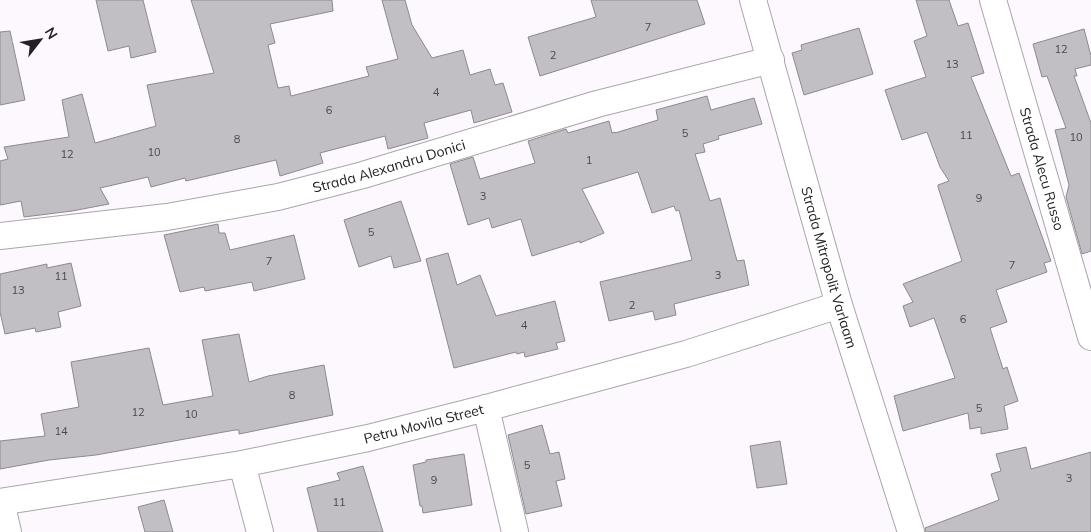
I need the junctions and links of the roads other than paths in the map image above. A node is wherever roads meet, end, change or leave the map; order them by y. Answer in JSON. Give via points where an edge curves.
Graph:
{"nodes":[{"id":1,"x":753,"y":0,"type":"edge"},
{"id":2,"x":993,"y":0,"type":"edge"},
{"id":3,"x":771,"y":60,"type":"junction"},
{"id":4,"x":0,"y":236,"type":"edge"},
{"id":5,"x":839,"y":305,"type":"junction"},
{"id":6,"x":1091,"y":337,"type":"edge"},
{"id":7,"x":486,"y":408,"type":"junction"},
{"id":8,"x":242,"y":464,"type":"junction"},
{"id":9,"x":1,"y":502,"type":"edge"},
{"id":10,"x":8,"y":532,"type":"edge"},
{"id":11,"x":260,"y":532,"type":"edge"},
{"id":12,"x":515,"y":532,"type":"edge"},
{"id":13,"x":911,"y":532,"type":"edge"}],
"edges":[{"from":1,"to":3,"type":"street","name":"Strada Mitropolit Varlaam"},
{"from":2,"to":6,"type":"street","name":"Strada Alecu Russo"},
{"from":3,"to":4,"type":"street","name":"Strada Alexandru Donici","via":[[597,104],[363,175],[278,197],[167,217]]},
{"from":3,"to":5,"type":"street","name":"Strada Mitropolit Varlaam"},
{"from":5,"to":7,"type":"street","name":"Petru Movila Street","via":[[686,354]]},
{"from":5,"to":13,"type":"street","name":"Strada Mitropolit Varlaam"},
{"from":7,"to":8,"type":"street","name":"Petru Movila Street","via":[[368,438]]},
{"from":7,"to":12,"type":"street"},
{"from":8,"to":9,"type":"street","name":"Petru Movila Street"},
{"from":8,"to":11,"type":"street"},
{"from":9,"to":10,"type":"street"}]}
